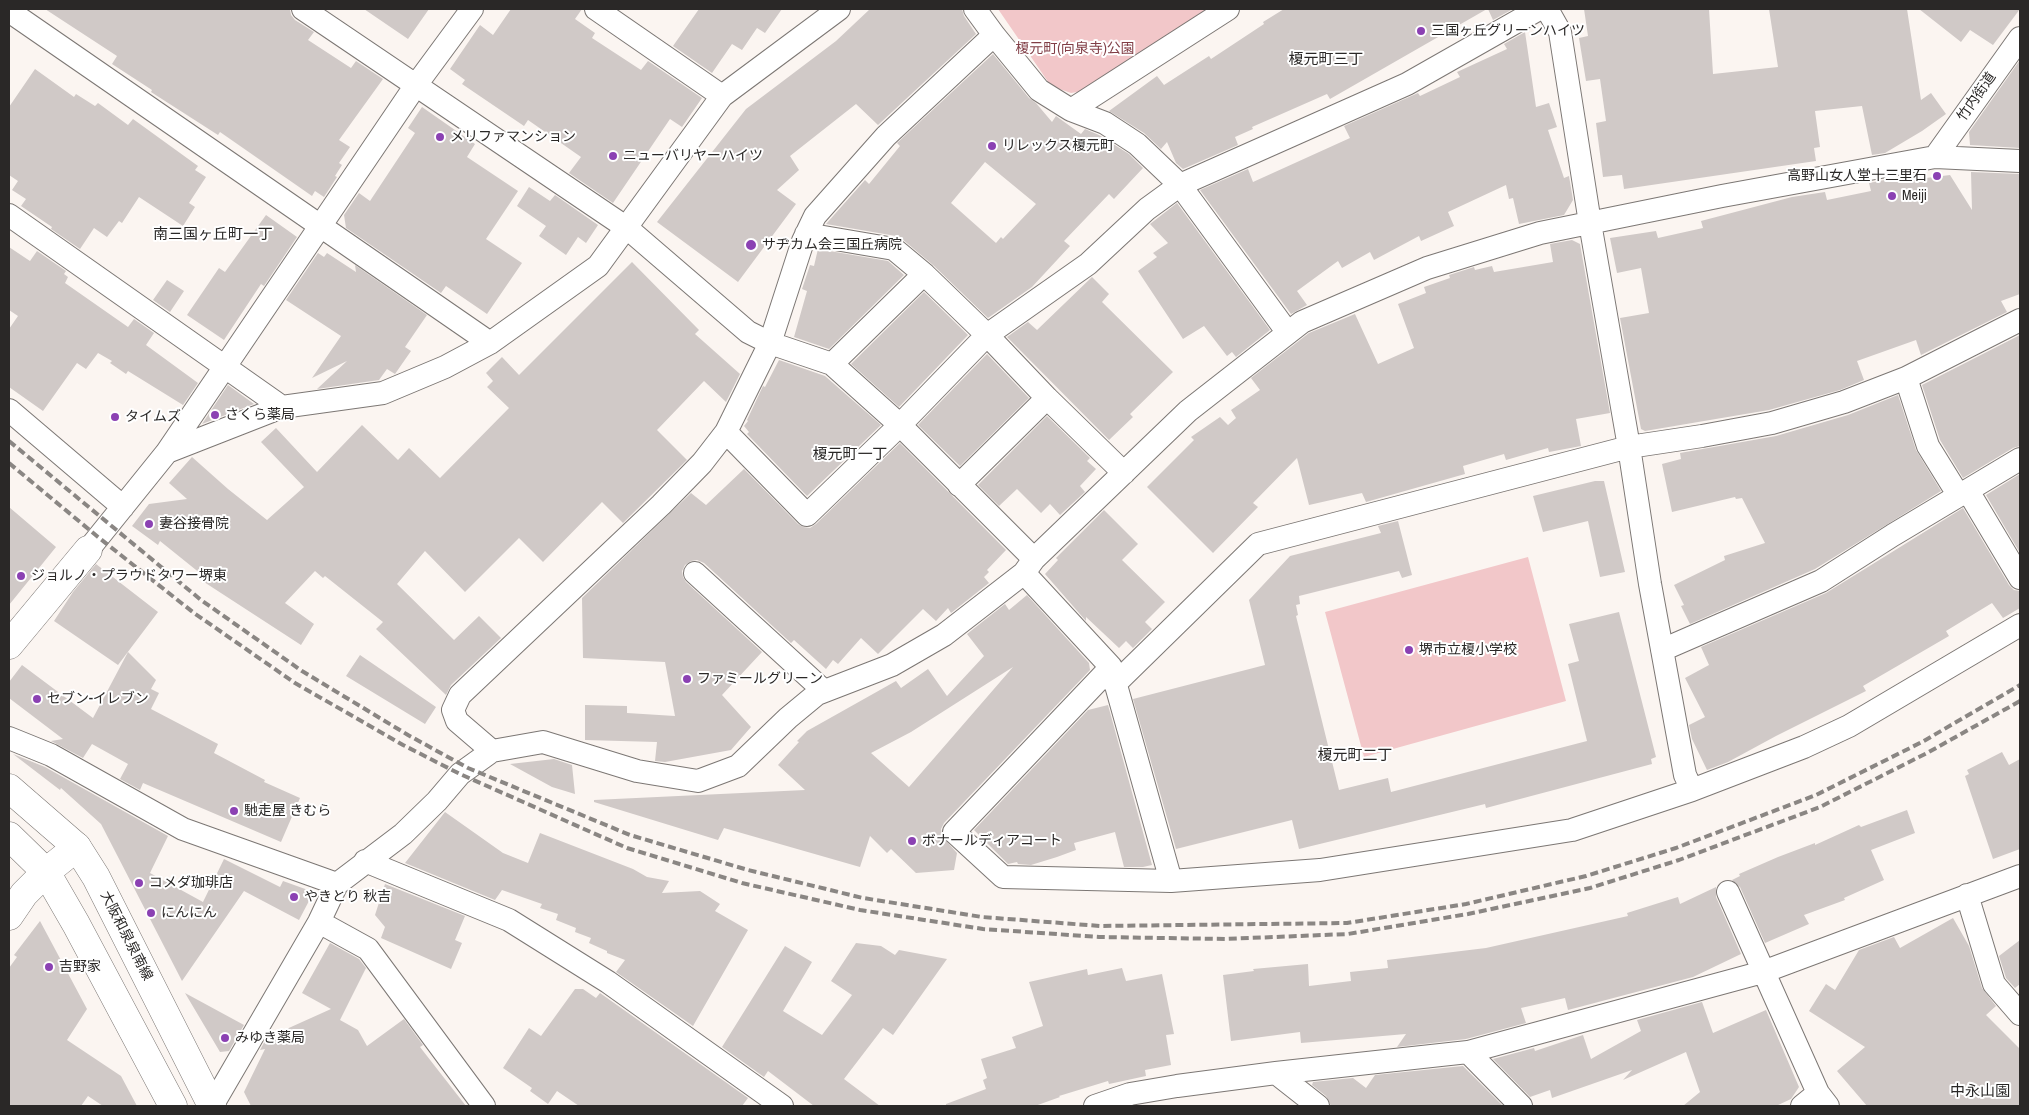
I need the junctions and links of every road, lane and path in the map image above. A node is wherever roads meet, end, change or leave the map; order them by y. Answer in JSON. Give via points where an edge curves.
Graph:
{"nodes":[{"id":1,"x":303,"y":9,"type":"edge"},
{"id":2,"x":472,"y":9,"type":"edge"},
{"id":3,"x":596,"y":9,"type":"edge"},
{"id":4,"x":839,"y":9,"type":"edge"},
{"id":5,"x":975,"y":9,"type":"edge"},
{"id":6,"x":1228,"y":9,"type":"edge"},
{"id":7,"x":1539,"y":9,"type":"edge"},
{"id":8,"x":1548,"y":9,"type":"edge"},
{"id":9,"x":9,"y":11,"type":"edge"},
{"id":10,"x":994,"y":35,"type":"junction"},
{"id":11,"x":2020,"y":38,"type":"edge"},
{"id":12,"x":416,"y":84,"type":"junction"},
{"id":13,"x":722,"y":96,"type":"junction"},
{"id":14,"x":1072,"y":110,"type":"junction"},
{"id":15,"x":1935,"y":157,"type":"junction"},
{"id":16,"x":2020,"y":161,"type":"edge"},
{"id":17,"x":1180,"y":185,"type":"junction"},
{"id":18,"x":9,"y":215,"type":"edge"},
{"id":19,"x":1590,"y":223,"type":"junction"},
{"id":20,"x":319,"y":227,"type":"junction"},
{"id":21,"x":627,"y":228,"type":"junction"},
{"id":22,"x":806,"y":234,"type":"junction"},
{"id":23,"x":924,"y":274,"type":"junction"},
{"id":24,"x":2020,"y":320,"type":"edge"},
{"id":25,"x":987,"y":334,"type":"junction"},
{"id":26,"x":1288,"y":334,"type":"junction"},
{"id":27,"x":490,"y":343,"type":"junction"},
{"id":28,"x":770,"y":343,"type":"junction"},
{"id":29,"x":832,"y":364,"type":"junction"},
{"id":30,"x":224,"y":365,"type":"junction"},
{"id":31,"x":1906,"y":378,"type":"junction"},
{"id":32,"x":1047,"y":398,"type":"junction"},
{"id":33,"x":282,"y":407,"type":"junction"},
{"id":34,"x":9,"y":410,"type":"edge"},
{"id":35,"x":900,"y":425,"type":"junction"},
{"id":36,"x":726,"y":432,"type":"junction"},
{"id":37,"x":1629,"y":447,"type":"junction"},
{"id":38,"x":167,"y":452,"type":"junction"},
{"id":39,"x":2020,"y":459,"type":"edge"},
{"id":40,"x":1124,"y":473,"type":"junction"},
{"id":41,"x":959,"y":485,"type":"junction"},
{"id":42,"x":1964,"y":493,"type":"junction"},
{"id":43,"x":123,"y":507,"type":"junction"},
{"id":44,"x":88,"y":550,"type":"joint"},
{"id":45,"x":1029,"y":566,"type":"junction"},
{"id":46,"x":695,"y":573,"type":"dead end"},
{"id":47,"x":2020,"y":578,"type":"edge"},
{"id":48,"x":2020,"y":625,"type":"edge"},
{"id":49,"x":9,"y":644,"type":"edge"},
{"id":50,"x":1662,"y":650,"type":"junction"},
{"id":51,"x":1113,"y":675,"type":"junction"},
{"id":52,"x":824,"y":691,"type":"junction"},
{"id":53,"x":9,"y":738,"type":"edge"},
{"id":54,"x":492,"y":751,"type":"junction"},
{"id":55,"x":9,"y":788,"type":"edge"},
{"id":56,"x":1692,"y":790,"type":"junction"},
{"id":57,"x":9,"y":836,"type":"edge"},
{"id":58,"x":77,"y":847,"type":"junction"},
{"id":59,"x":365,"y":861,"type":"junction"},
{"id":60,"x":46,"y":872,"type":"junction"},
{"id":61,"x":2020,"y":876,"type":"edge"},
{"id":62,"x":1171,"y":881,"type":"junction"},
{"id":63,"x":337,"y":884,"type":"junction"},
{"id":64,"x":1728,"y":892,"type":"dead end"},
{"id":65,"x":1966,"y":895,"type":"junction"},
{"id":66,"x":9,"y":916,"type":"edge"},
{"id":67,"x":319,"y":922,"type":"junction"},
{"id":68,"x":1763,"y":972,"type":"junction"},
{"id":69,"x":2020,"y":1014,"type":"edge"},
{"id":70,"x":1468,"y":1052,"type":"junction"},
{"id":71,"x":1276,"y":1073,"type":"junction"},
{"id":72,"x":1816,"y":1102,"type":"edge"},
{"id":73,"x":174,"y":1106,"type":"edge"},
{"id":74,"x":212,"y":1106,"type":"edge"},
{"id":75,"x":484,"y":1106,"type":"edge"},
{"id":76,"x":782,"y":1106,"type":"edge"},
{"id":77,"x":1095,"y":1106,"type":"edge"},
{"id":78,"x":1318,"y":1106,"type":"edge"},
{"id":79,"x":1520,"y":1106,"type":"edge"}],
"edges":[{"from":1,"to":12,"type":"street"},
{"from":2,"to":12,"type":"street"},
{"from":3,"to":13,"type":"street"},
{"from":4,"to":13,"type":"street"},
{"from":5,"to":10,"type":"street"},
{"from":6,"to":14,"type":"street"},
{"from":7,"to":17,"type":"street","via":[[1407,84]]},
{"from":8,"to":19,"type":"street","via":[[1560,32]]},
{"from":9,"to":20,"type":"street"},
{"from":10,"to":14,"type":"street","via":[[1039,90]]},
{"from":10,"to":22,"type":"street","via":[[886,136],[815,216]]},
{"from":11,"to":15,"type":"street","name":"竹内街道"},
{"from":12,"to":20,"type":"street"},
{"from":12,"to":21,"type":"street"},
{"from":13,"to":21,"type":"street"},
{"from":14,"to":17,"type":"street","via":[[1106,123],[1137,144]]},
{"from":15,"to":16,"type":"street"},
{"from":15,"to":19,"type":"street"},
{"from":17,"to":25,"type":"street","via":[[1147,209],[1088,264]]},
{"from":17,"to":26,"type":"street"},
{"from":18,"to":30,"type":"street"},
{"from":19,"to":26,"type":"street","via":[[1540,233],[1427,268],[1302,322]]},
{"from":19,"to":37,"type":"street"},
{"from":20,"to":27,"type":"street"},
{"from":20,"to":30,"type":"street"},
{"from":21,"to":27,"type":"street","via":[[598,266]]},
{"from":21,"to":28,"type":"street","via":[[748,332]]},
{"from":22,"to":23,"type":"street","via":[[894,249]]},
{"from":22,"to":28,"type":"street"},
{"from":23,"to":25,"type":"street"},
{"from":23,"to":29,"type":"street"},
{"from":24,"to":31,"type":"street"},
{"from":25,"to":32,"type":"street"},
{"from":25,"to":35,"type":"street"},
{"from":26,"to":40,"type":"street","via":[[1188,411]]},
{"from":27,"to":33,"type":"street","via":[[383,394]]},
{"from":28,"to":29,"type":"street"},
{"from":28,"to":36,"type":"street"},
{"from":29,"to":35,"type":"street"},
{"from":30,"to":33,"type":"street"},
{"from":30,"to":38,"type":"street"},
{"from":31,"to":37,"type":"street","via":[[1844,402],[1772,423]]},
{"from":31,"to":42,"type":"street","via":[[1928,446]]},
{"from":32,"to":40,"type":"street"},
{"from":32,"to":41,"type":"street"},
{"from":33,"to":38,"type":"street"},
{"from":34,"to":43,"type":"street"},
{"from":35,"to":36,"type":"street","via":[[807,515]]},
{"from":35,"to":41,"type":"street"},
{"from":36,"to":54,"type":"street","via":[[702,463],[661,505],[460,695],[453,710],[457,722]]},
{"from":37,"to":50,"type":"street"},
{"from":37,"to":51,"type":"street","via":[[1258,544]]},
{"from":38,"to":43,"type":"street"},
{"from":39,"to":42,"type":"street"},
{"from":40,"to":45,"type":"street"},
{"from":41,"to":45,"type":"street"},
{"from":42,"to":47,"type":"street"},
{"from":42,"to":50,"type":"street","via":[[1821,581]]},
{"from":43,"to":44,"type":"street"},
{"from":44,"to":49,"type":"main road"},
{"from":45,"to":51,"type":"street"},
{"from":45,"to":52,"type":"street","via":[[944,635],[892,665]]},
{"from":46,"to":52,"type":"street"},
{"from":48,"to":56,"type":"street","via":[[1848,726],[1804,747]]},
{"from":50,"to":56,"type":"street","via":[[1685,774]]},
{"from":51,"to":62,"type":"street"},
{"from":51,"to":62,"type":"street","via":[[954,832],[1004,878]]},
{"from":52,"to":54,"type":"street","via":[[788,718],[738,766],[698,780],[637,771],[543,742]]},
{"from":53,"to":63,"type":"street","via":[[50,755],[183,829]]},
{"from":54,"to":59,"type":"street","via":[[460,774],[403,834]]},
{"from":55,"to":58,"type":"main road","name":"大阪和泉泉南線"},
{"from":56,"to":62,"type":"street","via":[[1572,830],[1320,870]]},
{"from":57,"to":60,"type":"main road"},
{"from":58,"to":60,"type":"main road"},
{"from":58,"to":74,"type":"main road","name":"大阪和泉泉南線","via":[[96,877]]},
{"from":59,"to":63,"type":"street"},
{"from":59,"to":76,"type":"street","via":[[509,920],[608,982]]},
{"from":60,"to":66,"type":"main road","via":[[24,894]]},
{"from":60,"to":73,"type":"main road"},
{"from":61,"to":65,"type":"street"},
{"from":63,"to":67,"type":"street"},
{"from":64,"to":68,"type":"street"},
{"from":65,"to":68,"type":"street"},
{"from":65,"to":69,"type":"street","via":[[1994,984]]},
{"from":67,"to":74,"type":"street"},
{"from":67,"to":75,"type":"street","via":[[368,949]]},
{"from":68,"to":70,"type":"street"},
{"from":68,"to":72,"type":"street"},
{"from":70,"to":71,"type":"street"},
{"from":70,"to":79,"type":"street"},
{"from":71,"to":77,"type":"street","via":[[1130,1094]]},
{"from":71,"to":78,"type":"street"}]}
